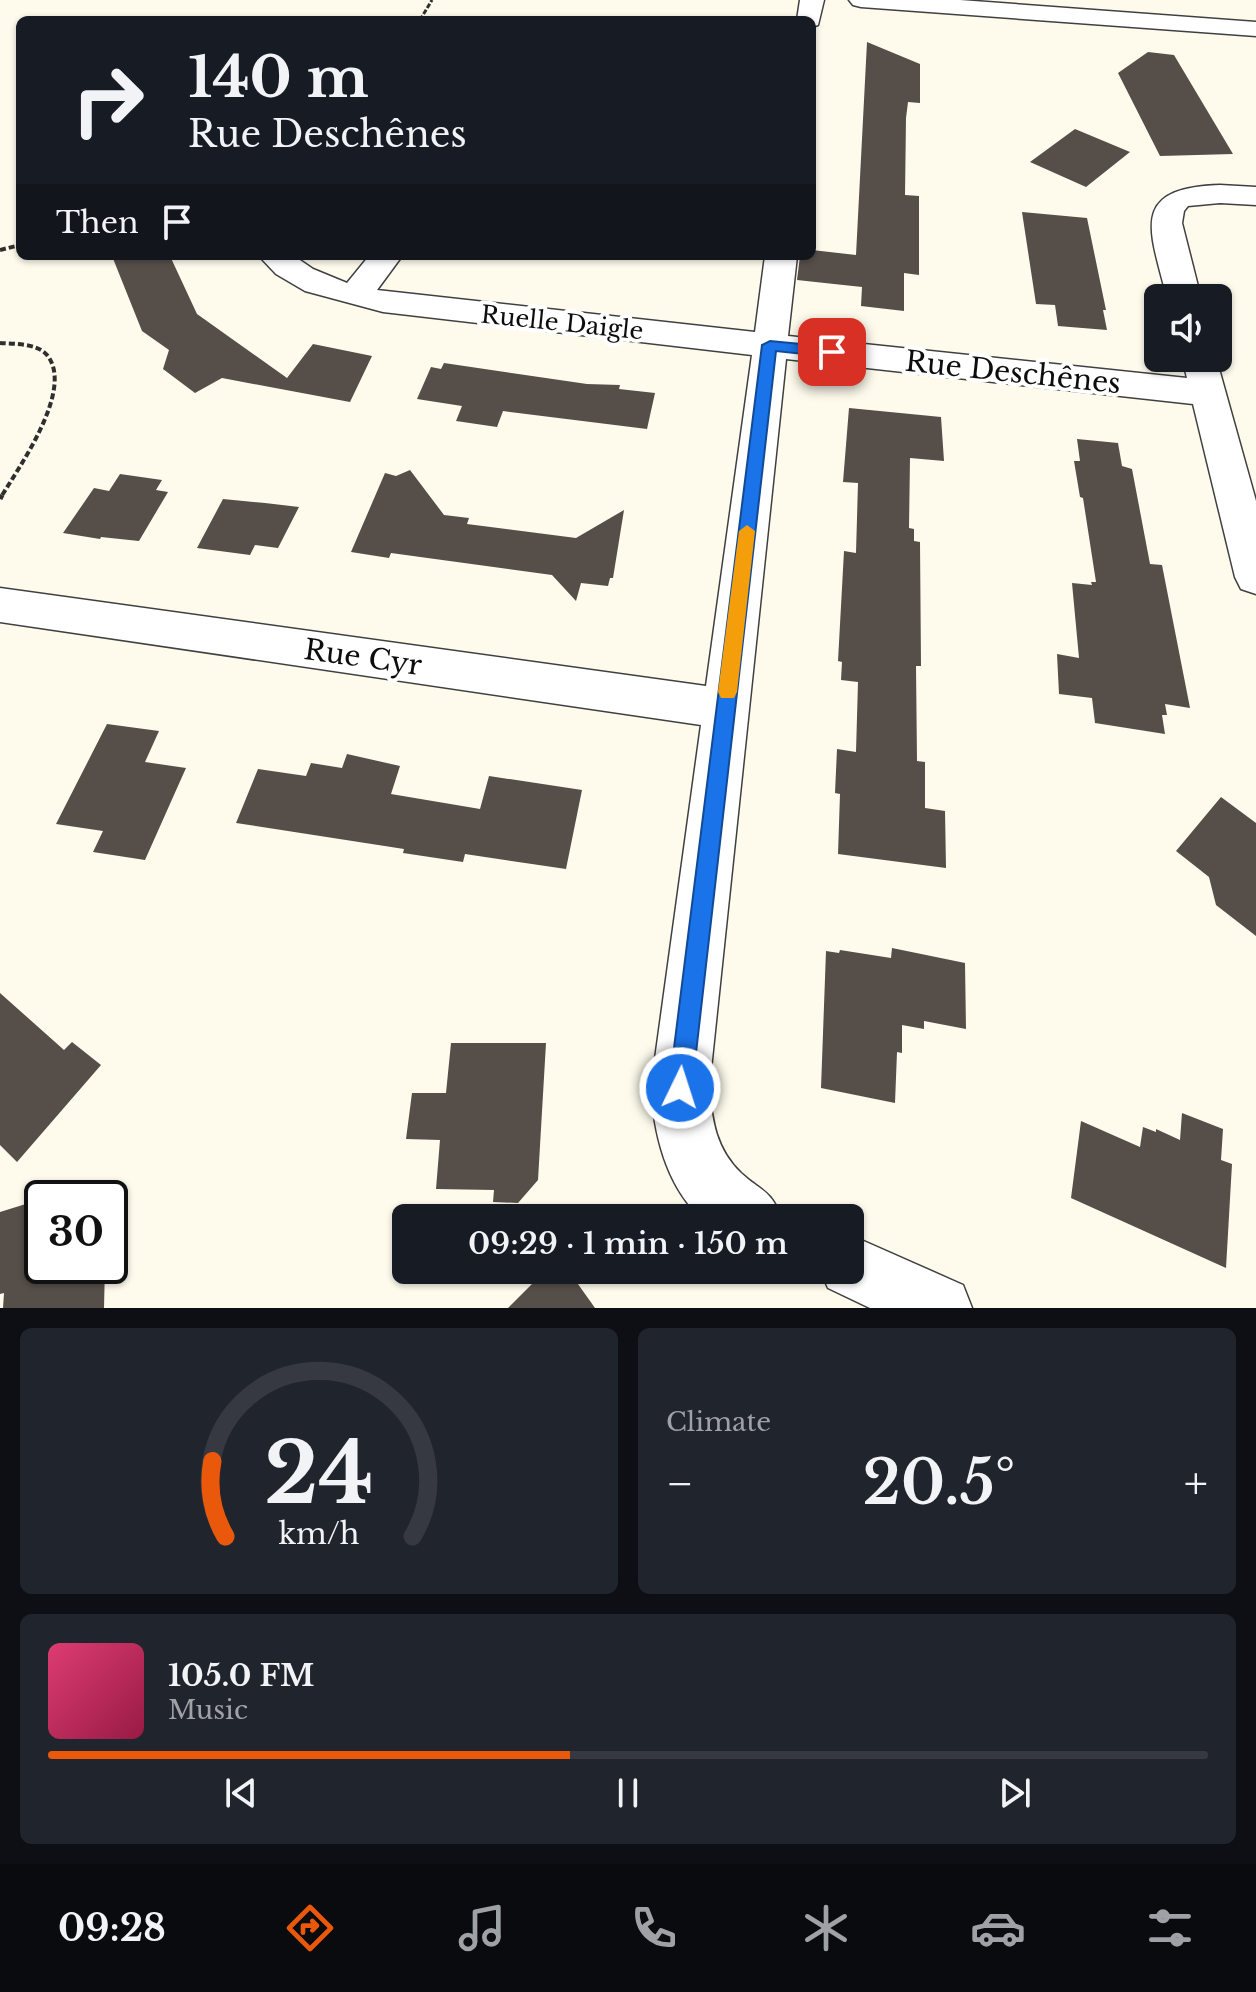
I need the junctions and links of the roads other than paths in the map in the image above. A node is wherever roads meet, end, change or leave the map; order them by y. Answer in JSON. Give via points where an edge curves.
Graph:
{"nodes":[{"id":1,"x":861,"y":0,"type":"edge"},
{"id":2,"x":1256,"y":29,"type":"edge"},
{"id":3,"x":1256,"y":196,"type":"edge"},
{"id":4,"x":280,"y":260,"type":"edge"},
{"id":5,"x":383,"y":260,"type":"edge"},
{"id":6,"x":781,"y":260,"type":"edge"},
{"id":7,"x":1180,"y":284,"type":"edge"},
{"id":8,"x":355,"y":296,"type":"junction"},
{"id":9,"x":770,"y":345,"type":"junction"},
{"id":10,"x":1204,"y":375,"type":"edge"},
{"id":11,"x":1256,"y":577,"type":"edge"},
{"id":12,"x":0,"y":605,"type":"edge"},
{"id":13,"x":725,"y":709,"type":"junction"},
{"id":14,"x":732,"y":1204,"type":"edge"},
{"id":15,"x":864,"y":1273,"type":"edge"},
{"id":16,"x":940,"y":1308,"type":"edge"}],
"edges":[{"from":1,"to":2,"type":"street"},
{"from":3,"to":7,"type":"street","via":[[1197,193],[1170,205],[1165,225]]},
{"from":4,"to":8,"type":"street","name":"Ruelle Daigle","via":[[296,273]]},
{"from":5,"to":8,"type":"street"},
{"from":6,"to":9,"type":"street"},
{"from":8,"to":9,"type":"street","name":"Ruelle Daigle"},
{"from":9,"to":10,"type":"street","name":"Rue Deschênes"},
{"from":9,"to":13,"type":"street"},
{"from":10,"to":11,"type":"street"},
{"from":12,"to":13,"type":"street","name":"Rue Cyr"},
{"from":13,"to":14,"type":"street","via":[[682,1054],[682,1121],[699,1170]]},
{"from":15,"to":16,"type":"street"}]}
